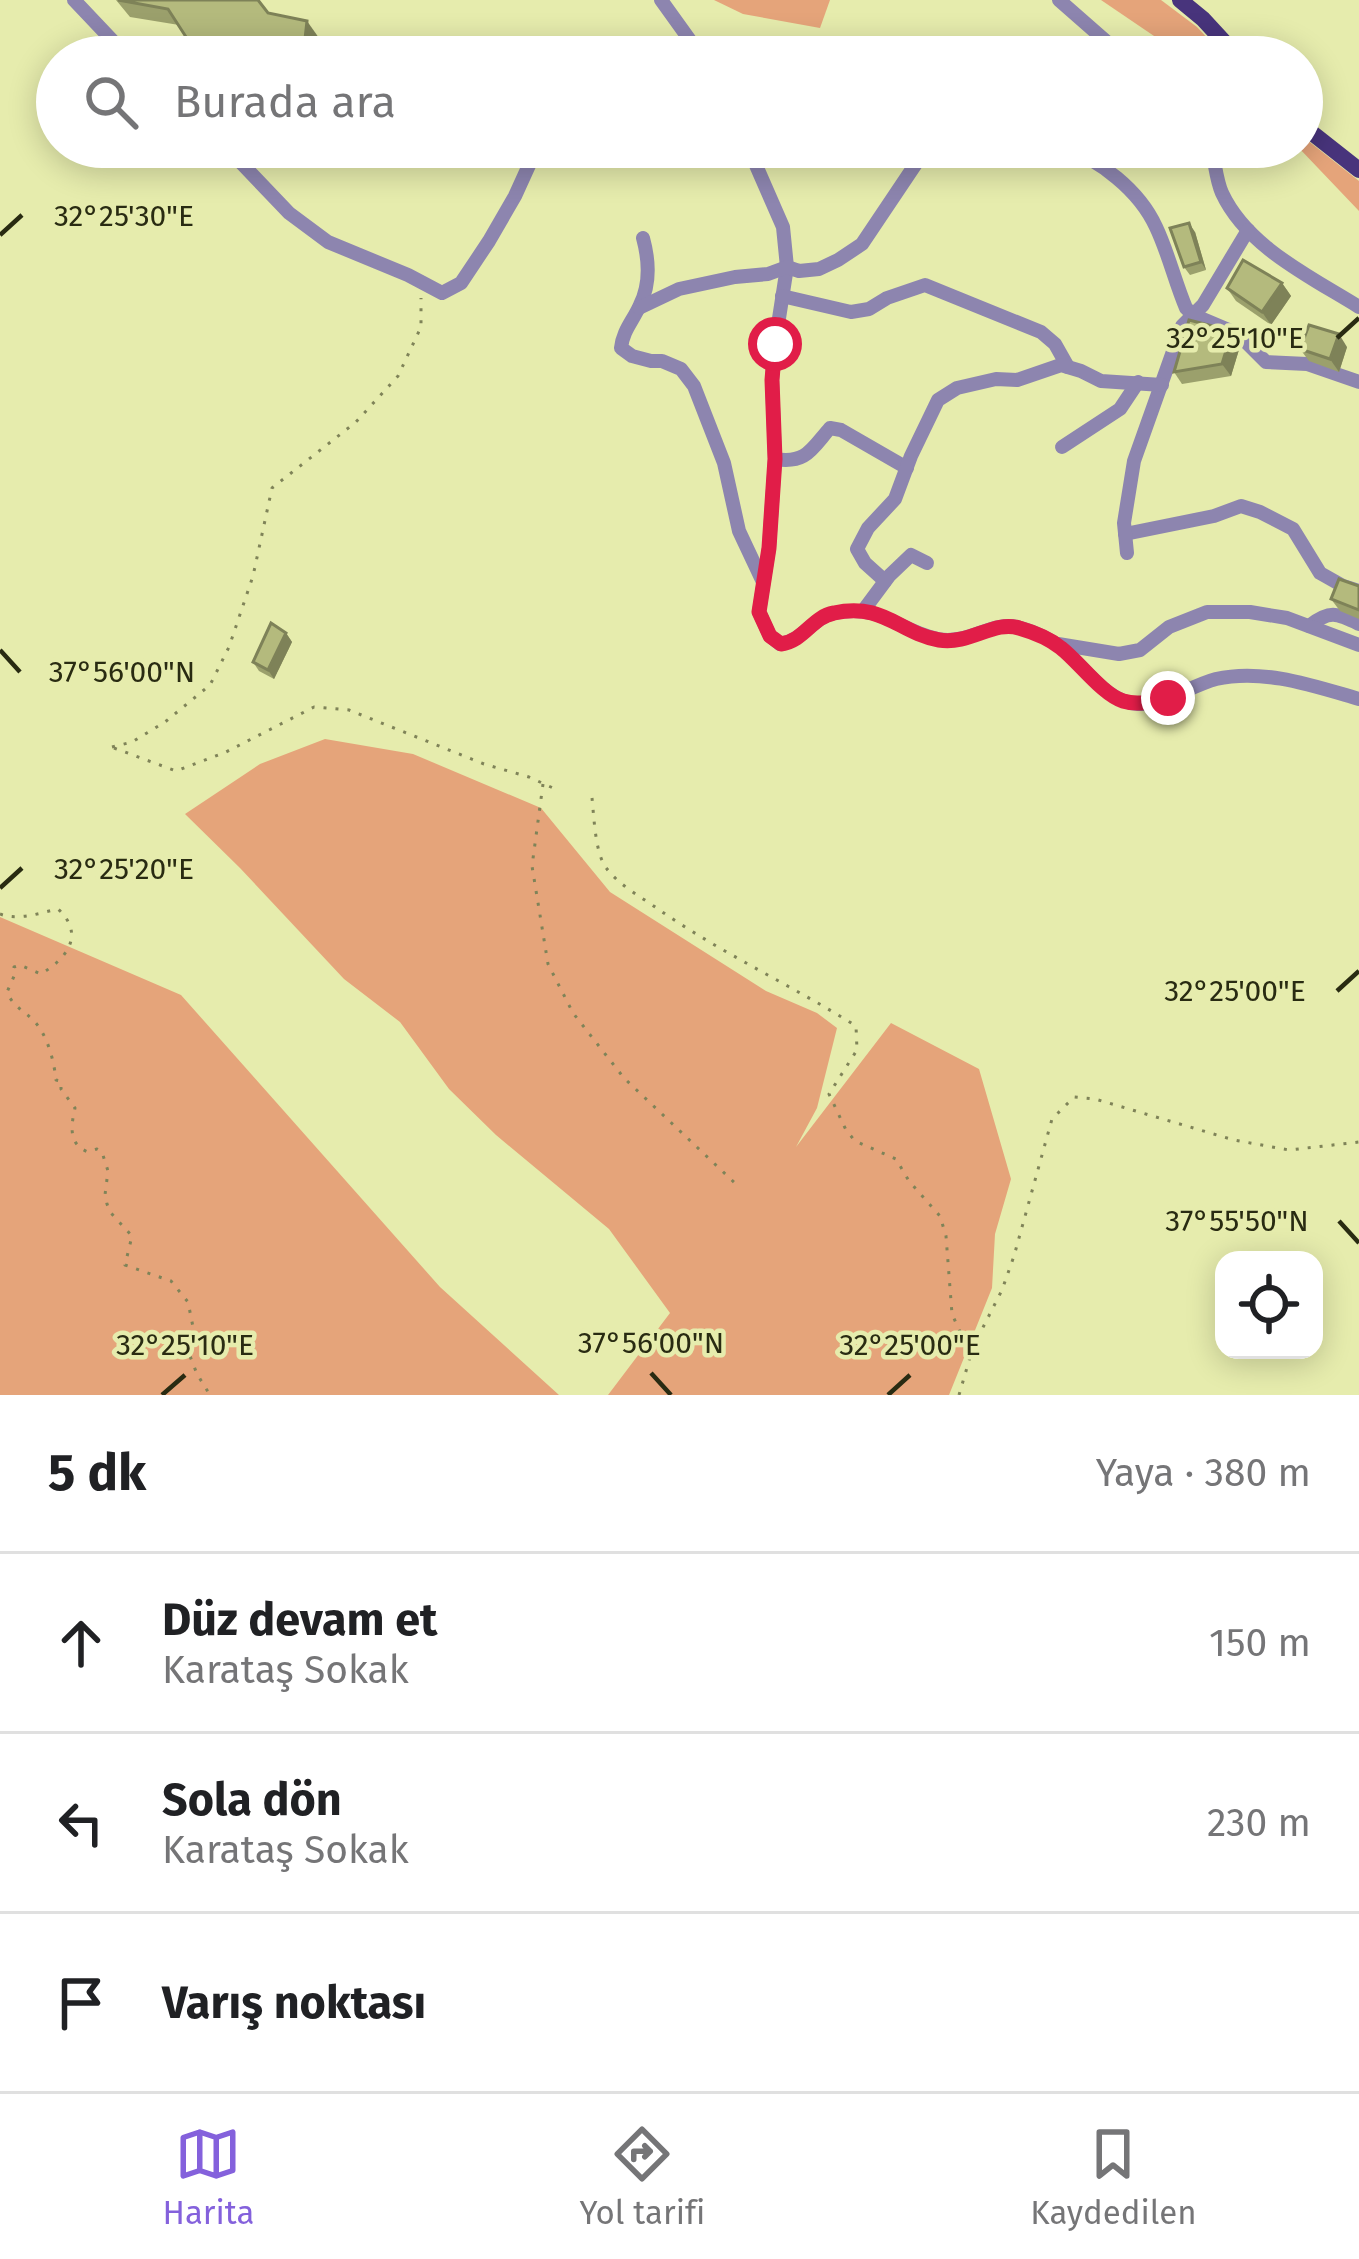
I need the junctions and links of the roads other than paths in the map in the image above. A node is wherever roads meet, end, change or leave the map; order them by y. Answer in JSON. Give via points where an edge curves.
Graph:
{"nodes":[{"id":1,"x":74,"y":0,"type":"edge"},
{"id":2,"x":661,"y":0,"type":"edge"},
{"id":3,"x":1059,"y":0,"type":"edge"},
{"id":4,"x":1180,"y":0,"type":"edge"},
{"id":5,"x":108,"y":36,"type":"edge"},
{"id":6,"x":687,"y":36,"type":"edge"},
{"id":7,"x":1100,"y":36,"type":"edge"},
{"id":8,"x":1219,"y":36,"type":"edge"},
{"id":9,"x":1323,"y":141,"type":"edge"},
{"id":10,"x":246,"y":168,"type":"edge"},
{"id":11,"x":528,"y":168,"type":"edge"},
{"id":12,"x":757,"y":168,"type":"edge"},
{"id":13,"x":914,"y":168,"type":"edge"},
{"id":14,"x":1101,"y":168,"type":"edge"},
{"id":15,"x":1216,"y":168,"type":"edge"},
{"id":16,"x":1359,"y":170,"type":"edge"},
{"id":17,"x":1248,"y":230,"type":"junction"},
{"id":18,"x":643,"y":238,"type":"dead end"},
{"id":19,"x":787,"y":267,"type":"junction"},
{"id":20,"x":782,"y":296,"type":"junction"},
{"id":21,"x":1359,"y":307,"type":"edge"},
{"id":22,"x":639,"y":308,"type":"junction"},
{"id":23,"x":1193,"y":315,"type":"junction"},
{"id":24,"x":1068,"y":367,"type":"junction"},
{"id":25,"x":1138,"y":382,"type":"junction"},
{"id":26,"x":1359,"y":382,"type":"edge"},
{"id":27,"x":1162,"y":385,"type":"junction"},
{"id":28,"x":1063,"y":447,"type":"dead end"},
{"id":29,"x":775,"y":459,"type":"junction"},
{"id":30,"x":907,"y":468,"type":"junction"},
{"id":31,"x":1125,"y":533,"type":"junction"},
{"id":32,"x":1127,"y":554,"type":"dead end"},
{"id":33,"x":927,"y":563,"type":"dead end"},
{"id":34,"x":885,"y":581,"type":"junction"},
{"id":35,"x":764,"y":582,"type":"junction"},
{"id":36,"x":1359,"y":591,"type":"edge"},
{"id":37,"x":863,"y":610,"type":"junction"},
{"id":38,"x":1359,"y":624,"type":"edge"},
{"id":39,"x":1309,"y":626,"type":"junction"},
{"id":40,"x":1057,"y":644,"type":"junction"},
{"id":41,"x":1359,"y":645,"type":"edge"},
{"id":42,"x":1359,"y":699,"type":"edge"}],
"edges":[{"from":1,"to":5,"type":"street"},
{"from":2,"to":6,"type":"street"},
{"from":3,"to":7,"type":"street"},
{"from":4,"to":8,"type":"main road"},
{"from":9,"to":16,"type":"main road"},
{"from":10,"to":11,"type":"street","via":[[328,242],[442,292],[461,283]]},
{"from":12,"to":19,"type":"street","via":[[783,227]]},
{"from":13,"to":19,"type":"street","via":[[862,244],[819,269]]},
{"from":14,"to":23,"type":"street","via":[[1143,204]]},
{"from":15,"to":17,"type":"street","via":[[1222,193]]},
{"from":17,"to":21,"type":"street"},
{"from":17,"to":23,"type":"street"},
{"from":18,"to":22,"type":"street","via":[[650,261]]},
{"from":19,"to":20,"type":"street"},
{"from":19,"to":22,"type":"street","via":[[679,289]]},
{"from":20,"to":24,"type":"street","via":[[851,312],[925,285],[1041,332]]},
{"from":20,"to":29,"type":"street","via":[[772,380]]},
{"from":22,"to":35,"type":"street","via":[[621,349],[681,369],[694,386],[739,531]]},
{"from":23,"to":26,"type":"street","via":[[1238,334],[1266,362],[1307,364]]},
{"from":23,"to":27,"type":"street"},
{"from":24,"to":25,"type":"street","via":[[1101,381]]},
{"from":24,"to":30,"type":"street","via":[[957,388],[938,400]]},
{"from":25,"to":27,"type":"street"},
{"from":25,"to":28,"type":"street","via":[[1120,409]]},
{"from":27,"to":31,"type":"street","via":[[1134,461]]},
{"from":29,"to":30,"type":"street","via":[[806,456],[830,428]]},
{"from":29,"to":35,"type":"street"},
{"from":30,"to":34,"type":"street","via":[[895,499],[856,549]]},
{"from":31,"to":32,"type":"street"},
{"from":31,"to":36,"type":"street","via":[[1241,506],[1292,529],[1321,573]]},
{"from":33,"to":34,"type":"street","via":[[911,555]]},
{"from":34,"to":37,"type":"street"},
{"from":35,"to":37,"type":"street","via":[[759,612],[781,644],[794,643],[822,616]]},
{"from":37,"to":40,"type":"street","via":[[939,640],[1014,626]]},
{"from":38,"to":39,"type":"street","via":[[1334,614]]},
{"from":39,"to":40,"type":"street","via":[[1207,612],[1168,627],[1140,650]]},
{"from":39,"to":41,"type":"street"},
{"from":40,"to":42,"type":"street","via":[[1118,700],[1141,704],[1247,675]]}]}
